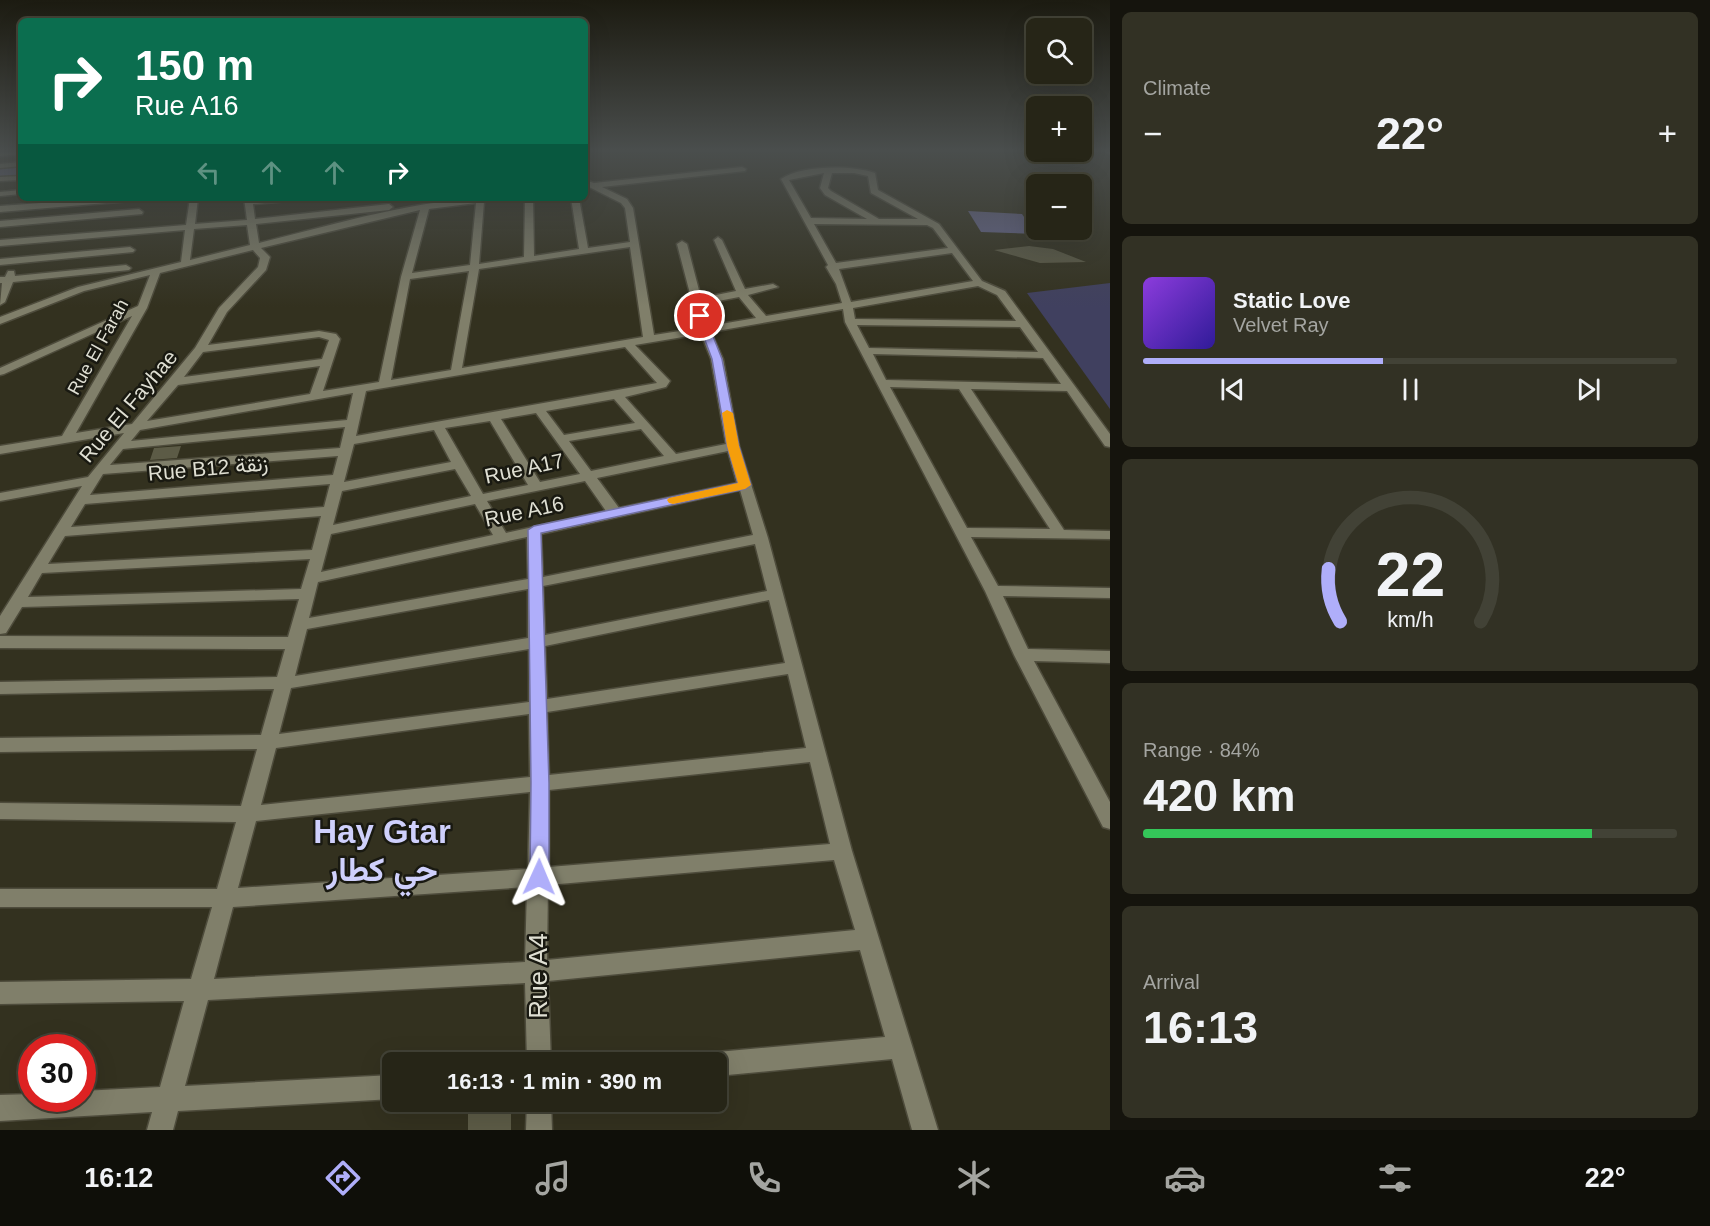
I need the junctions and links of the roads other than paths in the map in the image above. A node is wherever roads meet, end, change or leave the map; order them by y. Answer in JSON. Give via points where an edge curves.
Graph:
{"nodes":[{"id":1,"x":39,"y":202,"type":"edge"},
{"id":2,"x":141,"y":202,"type":"edge"},
{"id":3,"x":194,"y":202,"type":"edge"},
{"id":4,"x":248,"y":202,"type":"edge"},
{"id":5,"x":335,"y":202,"type":"edge"},
{"id":6,"x":466,"y":202,"type":"edge"},
{"id":7,"x":480,"y":202,"type":"edge"},
{"id":8,"x":529,"y":202,"type":"edge"},
{"id":9,"x":576,"y":202,"type":"edge"},
{"id":10,"x":622,"y":202,"type":"edge"},
{"id":11,"x":797,"y":202,"type":"edge"},
{"id":12,"x":842,"y":202,"type":"edge"},
{"id":13,"x":893,"y":202,"type":"edge"},
{"id":14,"x":407,"y":204,"type":"edge"},
{"id":15,"x":425,"y":207,"type":"junction"},
{"id":16,"x":0,"y":209,"type":"edge"},
{"id":17,"x":139,"y":212,"type":"junction"},
{"id":18,"x":338,"y":212,"type":"junction"},
{"id":19,"x":808,"y":221,"type":"junction"},
{"id":20,"x":877,"y":221,"type":"junction"},
{"id":21,"x":30,"y":222,"type":"junction"},
{"id":22,"x":251,"y":222,"type":"junction"},
{"id":23,"x":930,"y":222,"type":"junction"},
{"id":24,"x":0,"y":224,"type":"edge"},
{"id":25,"x":343,"y":226,"type":"junction"},
{"id":26,"x":191,"y":227,"type":"junction"},
{"id":27,"x":135,"y":231,"type":"junction"},
{"id":28,"x":718,"y":240,"type":"dead end"},
{"id":29,"x":23,"y":241,"type":"junction"},
{"id":30,"x":0,"y":243,"type":"edge"},
{"id":31,"x":634,"y":244,"type":"junction"},
{"id":32,"x":682,"y":244,"type":"dead end"},
{"id":33,"x":255,"y":247,"type":"junction"},
{"id":34,"x":130,"y":250,"type":"junction"},
{"id":35,"x":584,"y":250,"type":"junction"},
{"id":36,"x":955,"y":250,"type":"junction"},
{"id":37,"x":530,"y":259,"type":"junction"},
{"id":38,"x":15,"y":261,"type":"junction"},
{"id":39,"x":0,"y":262,"type":"edge"},
{"id":40,"x":185,"y":264,"type":"junction"},
{"id":41,"x":474,"y":267,"type":"junction"},
{"id":42,"x":831,"y":267,"type":"junction"},
{"id":43,"x":126,"y":268,"type":"junction"},
{"id":44,"x":156,"y":271,"type":"junction"},
{"id":45,"x":406,"y":277,"type":"junction"},
{"id":46,"x":124,"y":279,"type":"junction"},
{"id":47,"x":4,"y":280,"type":"edge"},
{"id":48,"x":980,"y":283,"type":"junction"},
{"id":49,"x":773,"y":287,"type":"dead end"},
{"id":50,"x":741,"y":292,"type":"junction"},
{"id":51,"x":0,"y":302,"type":"edge"},
{"id":52,"x":696,"y":302,"type":"junction"},
{"id":53,"x":142,"y":308,"type":"junction"},
{"id":54,"x":849,"y":314,"type":"junction"},
{"id":55,"x":763,"y":320,"type":"junction"},
{"id":56,"x":0,"y":321,"type":"edge"},
{"id":57,"x":1023,"y":324,"type":"junction"},
{"id":58,"x":705,"y":331,"type":"junction"},
{"id":59,"x":650,"y":339,"type":"junction"},
{"id":60,"x":627,"y":343,"type":"junction"},
{"id":61,"x":200,"y":349,"type":"junction"},
{"id":62,"x":865,"y":351,"type":"junction"},
{"id":63,"x":1045,"y":355,"type":"junction"},
{"id":64,"x":328,"y":362,"type":"junction"},
{"id":65,"x":0,"y":372,"type":"edge"},
{"id":66,"x":456,"y":372,"type":"junction"},
{"id":67,"x":174,"y":382,"type":"junction"},
{"id":68,"x":881,"y":383,"type":"junction"},
{"id":69,"x":384,"y":385,"type":"junction"},
{"id":70,"x":963,"y":386,"type":"junction"},
{"id":71,"x":1069,"y":388,"type":"junction"},
{"id":72,"x":360,"y":390,"type":"junction"},
{"id":73,"x":617,"y":395,"type":"junction"},
{"id":74,"x":315,"y":397,"type":"junction"},
{"id":75,"x":539,"y":409,"type":"junction"},
{"id":76,"x":494,"y":417,"type":"junction"},
{"id":77,"x":644,"y":425,"type":"junction"},
{"id":78,"x":438,"y":427,"type":"junction"},
{"id":79,"x":137,"y":428,"type":"junction"},
{"id":80,"x":67,"y":438,"type":"junction"},
{"id":81,"x":350,"y":438,"type":"junction"},
{"id":82,"x":561,"y":439,"type":"junction"},
{"id":83,"x":1110,"y":442,"type":"edge"},
{"id":84,"x":118,"y":446,"type":"junction"},
{"id":85,"x":733,"y":446,"type":"junction"},
{"id":86,"x":0,"y":450,"type":"edge"},
{"id":87,"x":673,"y":458,"type":"junction"},
{"id":88,"x":459,"y":464,"type":"junction"},
{"id":89,"x":96,"y":475,"type":"junction"},
{"id":90,"x":588,"y":476,"type":"junction"},
{"id":91,"x":336,"y":484,"type":"junction"},
{"id":92,"x":745,"y":485,"type":"junction"},
{"id":93,"x":536,"y":487,"type":"junction"},
{"id":94,"x":0,"y":497,"type":"edge"},
{"id":95,"x":478,"y":499,"type":"junction"},
{"id":96,"x":82,"y":500,"type":"junction"},
{"id":97,"x":329,"y":511,"type":"junction"},
{"id":98,"x":615,"y":513,"type":"junction"},
{"id":99,"x":534,"y":530,"type":"junction"},
{"id":100,"x":324,"y":531,"type":"junction"},
{"id":101,"x":62,"y":532,"type":"junction"},
{"id":102,"x":960,"y":532,"type":"junction"},
{"id":103,"x":1060,"y":534,"type":"junction"},
{"id":104,"x":1110,"y":535,"type":"edge"},
{"id":105,"x":501,"y":537,"type":"junction"},
{"id":106,"x":761,"y":538,"type":"junction"},
{"id":107,"x":318,"y":554,"type":"junction"},
{"id":108,"x":36,"y":569,"type":"junction"},
{"id":109,"x":535,"y":583,"type":"junction"},
{"id":110,"x":310,"y":586,"type":"junction"},
{"id":111,"x":993,"y":591,"type":"junction"},
{"id":112,"x":1110,"y":592,"type":"edge"},
{"id":113,"x":776,"y":594,"type":"junction"},
{"id":114,"x":16,"y":602,"type":"junction"},
{"id":115,"x":300,"y":625,"type":"junction"},
{"id":116,"x":0,"y":629,"type":"edge"},
{"id":117,"x":0,"y":642,"type":"edge"},
{"id":118,"x":537,"y":642,"type":"junction"},
{"id":119,"x":295,"y":644,"type":"junction"},
{"id":120,"x":1023,"y":655,"type":"junction"},
{"id":121,"x":1110,"y":657,"type":"edge"},
{"id":122,"x":794,"y":667,"type":"junction"},
{"id":123,"x":285,"y":683,"type":"junction"},
{"id":124,"x":0,"y":688,"type":"edge"},
{"id":125,"x":538,"y":707,"type":"junction"},
{"id":126,"x":268,"y":742,"type":"junction"},
{"id":127,"x":0,"y":745,"type":"edge"},
{"id":128,"x":816,"y":754,"type":"junction"},
{"id":129,"x":540,"y":783,"type":"junction"},
{"id":130,"x":0,"y":811,"type":"edge"},
{"id":131,"x":248,"y":814,"type":"junction"},
{"id":132,"x":1110,"y":821,"type":"edge"},
{"id":133,"x":842,"y":851,"type":"junction"},
{"id":134,"x":539,"y":877,"type":"junction"},
{"id":135,"x":0,"y":898,"type":"edge"},
{"id":136,"x":225,"y":898,"type":"junction"},
{"id":137,"x":867,"y":939,"type":"junction"},
{"id":138,"x":536,"y":972,"type":"junction"},
{"id":139,"x":199,"y":990,"type":"junction"},
{"id":140,"x":0,"y":993,"type":"edge"},
{"id":141,"x":900,"y":1047,"type":"junction"},
{"id":142,"x":539,"y":1052,"type":"edge"},
{"id":143,"x":727,"y":1063,"type":"edge"},
{"id":144,"x":382,"y":1088,"type":"edge"},
{"id":145,"x":169,"y":1099,"type":"junction"},
{"id":146,"x":0,"y":1108,"type":"edge"},
{"id":147,"x":539,"y":1112,"type":"edge"},
{"id":148,"x":160,"y":1130,"type":"edge"},
{"id":149,"x":539,"y":1130,"type":"edge"},
{"id":150,"x":925,"y":1130,"type":"edge"}],
"edges":[{"from":1,"to":16,"type":"street"},
{"from":1,"to":21,"type":"street"},
{"from":2,"to":17,"type":"street"},
{"from":3,"to":26,"type":"street"},
{"from":4,"to":22,"type":"street"},
{"from":5,"to":18,"type":"street"},
{"from":6,"to":15,"type":"street"},
{"from":7,"to":41,"type":"street"},
{"from":8,"to":37,"type":"street"},
{"from":9,"to":35,"type":"street"},
{"from":10,"to":31,"type":"street","via":[[627,204]]},
{"from":11,"to":19,"type":"street"},
{"from":12,"to":20,"type":"street"},
{"from":13,"to":23,"type":"street"},
{"from":14,"to":15,"type":"street"},
{"from":14,"to":18,"type":"street"},
{"from":14,"to":25,"type":"street"},
{"from":15,"to":45,"type":"street"},
{"from":17,"to":21,"type":"street"},
{"from":17,"to":27,"type":"street"},
{"from":18,"to":22,"type":"street"},
{"from":18,"to":25,"type":"street"},
{"from":19,"to":20,"type":"street"},
{"from":19,"to":42,"type":"street"},
{"from":20,"to":23,"type":"street"},
{"from":21,"to":24,"type":"street"},
{"from":21,"to":29,"type":"street"},
{"from":22,"to":26,"type":"street"},
{"from":22,"to":33,"type":"street"},
{"from":23,"to":36,"type":"street"},
{"from":25,"to":33,"type":"street"},
{"from":26,"to":27,"type":"street"},
{"from":26,"to":40,"type":"street"},
{"from":27,"to":29,"type":"street"},
{"from":27,"to":34,"type":"street"},
{"from":28,"to":50,"type":"street"},
{"from":29,"to":30,"type":"street"},
{"from":29,"to":38,"type":"street"},
{"from":31,"to":35,"type":"street"},
{"from":31,"to":59,"type":"street"},
{"from":32,"to":52,"type":"street"},
{"from":33,"to":40,"type":"street"},
{"from":33,"to":61,"type":"street","name":"Rue El Fayhae","via":[[265,257],[263,268],[223,310]]},
{"from":34,"to":38,"type":"street"},
{"from":34,"to":43,"type":"street"},
{"from":35,"to":37,"type":"street"},
{"from":36,"to":42,"type":"street"},
{"from":36,"to":48,"type":"street"},
{"from":37,"to":41,"type":"street"},
{"from":38,"to":39,"type":"street"},
{"from":38,"to":47,"type":"street"},
{"from":40,"to":44,"type":"street"},
{"from":41,"to":45,"type":"street"},
{"from":41,"to":66,"type":"street"},
{"from":42,"to":54,"type":"street"},
{"from":43,"to":46,"type":"street"},
{"from":43,"to":47,"type":"street"},
{"from":44,"to":46,"type":"street"},
{"from":44,"to":53,"type":"street","name":"Rue El Farah"},
{"from":45,"to":69,"type":"street"},
{"from":46,"to":56,"type":"street","via":[[81,290]]},
{"from":47,"to":51,"type":"street"},
{"from":48,"to":54,"type":"street"},
{"from":48,"to":57,"type":"street","via":[[1001,293]]},
{"from":49,"to":50,"type":"street"},
{"from":50,"to":52,"type":"street"},
{"from":50,"to":55,"type":"street"},
{"from":52,"to":58,"type":"street"},
{"from":53,"to":65,"type":"street"},
{"from":53,"to":80,"type":"street","name":"Rue El Farah"},
{"from":54,"to":55,"type":"street"},
{"from":54,"to":57,"type":"street"},
{"from":54,"to":62,"type":"street"},
{"from":55,"to":58,"type":"street"},
{"from":57,"to":63,"type":"street"},
{"from":58,"to":59,"type":"street"},
{"from":58,"to":85,"type":"street","via":[[717,359]]},
{"from":59,"to":60,"type":"street"},
{"from":60,"to":66,"type":"street"},
{"from":60,"to":73,"type":"street","via":[[664,381],[660,386]]},
{"from":61,"to":64,"type":"street","via":[[327,334],[335,339]]},
{"from":61,"to":67,"type":"street","name":"Rue El Fayhae"},
{"from":62,"to":63,"type":"street"},
{"from":62,"to":68,"type":"street"},
{"from":63,"to":71,"type":"street"},
{"from":64,"to":67,"type":"street"},
{"from":64,"to":74,"type":"street"},
{"from":66,"to":69,"type":"street"},
{"from":67,"to":79,"type":"street","name":"Rue El Fayhae"},
{"from":68,"to":70,"type":"street"},
{"from":68,"to":102,"type":"street"},
{"from":69,"to":72,"type":"street"},
{"from":70,"to":71,"type":"street"},
{"from":70,"to":103,"type":"street"},
{"from":71,"to":83,"type":"street"},
{"from":72,"to":74,"type":"street"},
{"from":72,"to":81,"type":"street"},
{"from":73,"to":75,"type":"street"},
{"from":73,"to":77,"type":"street"},
{"from":74,"to":79,"type":"street"},
{"from":75,"to":76,"type":"street"},
{"from":75,"to":82,"type":"street"},
{"from":76,"to":78,"type":"street"},
{"from":76,"to":93,"type":"street"},
{"from":77,"to":82,"type":"street"},
{"from":77,"to":87,"type":"street"},
{"from":78,"to":81,"type":"street"},
{"from":78,"to":88,"type":"street"},
{"from":79,"to":80,"type":"street"},
{"from":79,"to":84,"type":"street","name":"Rue El Fayhae"},
{"from":80,"to":86,"type":"street"},
{"from":81,"to":84,"type":"street"},
{"from":81,"to":89,"type":"street"},
{"from":81,"to":91,"type":"street"},
{"from":82,"to":90,"type":"street"},
{"from":84,"to":89,"type":"street","name":"Rue El Fayhae"},
{"from":85,"to":87,"type":"street","name":"Rue A17"},
{"from":85,"to":92,"type":"street"},
{"from":87,"to":90,"type":"street","name":"Rue A17"},
{"from":88,"to":91,"type":"street","name":"Rue B12 زنقة"},
{"from":88,"to":95,"type":"street"},
{"from":89,"to":94,"type":"street"},
{"from":89,"to":96,"type":"street","name":"Rue El Fayhae"},
{"from":90,"to":93,"type":"street","name":"Rue A17"},
{"from":90,"to":98,"type":"street"},
{"from":91,"to":96,"type":"street","name":"Rue B12 زنقة"},
{"from":91,"to":97,"type":"street"},
{"from":92,"to":98,"type":"street","name":"Rue A16"},
{"from":92,"to":106,"type":"street"},
{"from":93,"to":95,"type":"street","name":"Rue A17"},
{"from":95,"to":100,"type":"street","name":"Rue A17"},
{"from":95,"to":105,"type":"street"},
{"from":96,"to":101,"type":"street","name":"Rue El Fayhae"},
{"from":97,"to":100,"type":"street"},
{"from":97,"to":101,"type":"street"},
{"from":98,"to":99,"type":"street","name":"Rue A16"},
{"from":99,"to":105,"type":"street","name":"Rue A16"},
{"from":99,"to":109,"type":"street","name":"Rue A4"},
{"from":100,"to":107,"type":"street"},
{"from":101,"to":108,"type":"street","name":"Rue El Fayhae"},
{"from":102,"to":103,"type":"street"},
{"from":102,"to":111,"type":"street"},
{"from":103,"to":104,"type":"street"},
{"from":105,"to":110,"type":"street","name":"Rue A16"},
{"from":106,"to":109,"type":"street"},
{"from":106,"to":113,"type":"street"},
{"from":107,"to":108,"type":"street"},
{"from":107,"to":110,"type":"street"},
{"from":108,"to":114,"type":"street","name":"Rue El Fayhae"},
{"from":109,"to":115,"type":"street"},
{"from":109,"to":118,"type":"street","name":"Rue A4"},
{"from":110,"to":114,"type":"street","name":"Rue A16"},
{"from":110,"to":115,"type":"street"},
{"from":111,"to":112,"type":"street"},
{"from":111,"to":120,"type":"street"},
{"from":113,"to":118,"type":"street"},
{"from":113,"to":122,"type":"street"},
{"from":114,"to":116,"type":"street","name":"Rue El Fayhae"},
{"from":115,"to":119,"type":"street"},
{"from":117,"to":119,"type":"street"},
{"from":118,"to":123,"type":"street"},
{"from":118,"to":125,"type":"street","name":"Rue A4"},
{"from":119,"to":123,"type":"street"},
{"from":120,"to":121,"type":"street"},
{"from":120,"to":132,"type":"street"},
{"from":122,"to":125,"type":"street"},
{"from":122,"to":128,"type":"street"},
{"from":123,"to":124,"type":"street"},
{"from":123,"to":126,"type":"street"},
{"from":125,"to":126,"type":"street"},
{"from":125,"to":129,"type":"street","name":"Rue A4"},
{"from":126,"to":127,"type":"street"},
{"from":126,"to":131,"type":"street"},
{"from":128,"to":129,"type":"street"},
{"from":128,"to":133,"type":"street"},
{"from":129,"to":131,"type":"street"},
{"from":129,"to":134,"type":"street","name":"Rue A4"},
{"from":130,"to":131,"type":"street"},
{"from":131,"to":136,"type":"street"},
{"from":133,"to":134,"type":"street"},
{"from":133,"to":137,"type":"street"},
{"from":134,"to":136,"type":"street"},
{"from":134,"to":138,"type":"street","name":"Rue A4"},
{"from":135,"to":136,"type":"street"},
{"from":136,"to":139,"type":"street"},
{"from":137,"to":138,"type":"street"},
{"from":137,"to":141,"type":"street"},
{"from":138,"to":139,"type":"street"},
{"from":138,"to":142,"type":"street","name":"Rue A4"},
{"from":139,"to":140,"type":"street"},
{"from":139,"to":145,"type":"street"},
{"from":141,"to":143,"type":"street"},
{"from":141,"to":150,"type":"street"},
{"from":144,"to":145,"type":"street"},
{"from":145,"to":146,"type":"street"},
{"from":145,"to":148,"type":"street"},
{"from":147,"to":149,"type":"street"}]}
